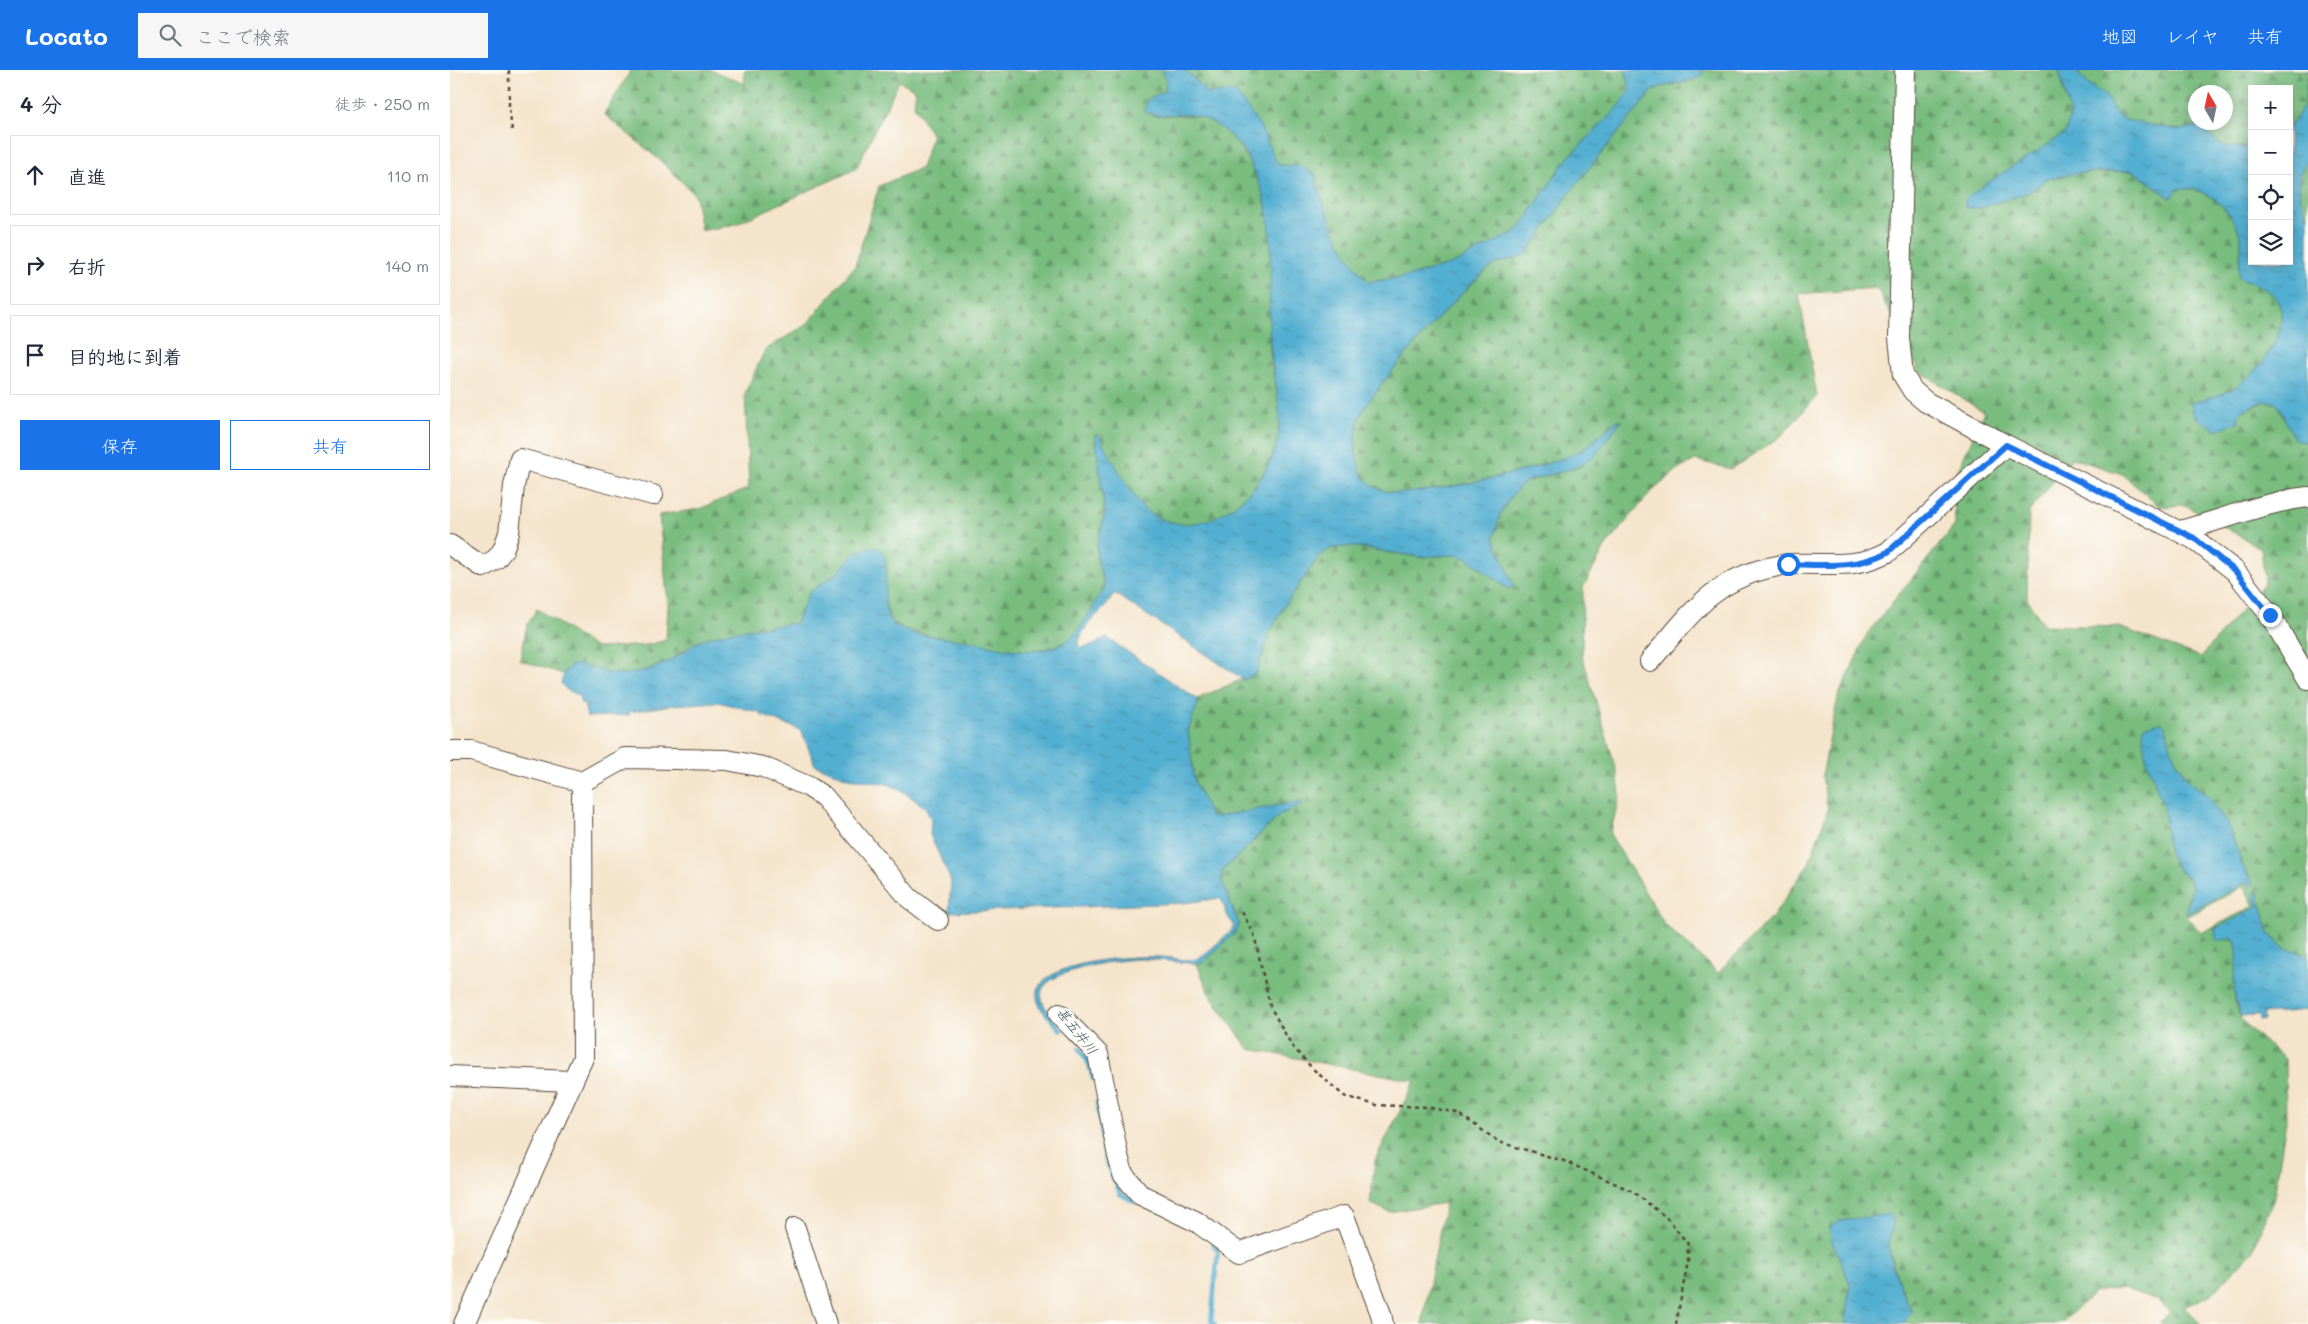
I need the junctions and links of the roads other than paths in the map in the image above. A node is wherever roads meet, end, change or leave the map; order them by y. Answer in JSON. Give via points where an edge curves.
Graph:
{"nodes":[{"id":1,"x":1905,"y":70,"type":"edge"},
{"id":2,"x":2006,"y":445,"type":"junction"},
{"id":3,"x":653,"y":495,"type":"dead end"},
{"id":4,"x":2308,"y":496,"type":"edge"},
{"id":5,"x":2180,"y":531,"type":"junction"},
{"id":6,"x":450,"y":546,"type":"edge"},
{"id":7,"x":1650,"y":661,"type":"dead end"},
{"id":8,"x":2308,"y":679,"type":"edge"},
{"id":9,"x":450,"y":751,"type":"edge"},
{"id":10,"x":582,"y":782,"type":"junction"},
{"id":11,"x":938,"y":920,"type":"dead end"},
{"id":12,"x":1059,"y":1014,"type":"dead end"},
{"id":13,"x":450,"y":1076,"type":"edge"},
{"id":14,"x":572,"y":1081,"type":"junction"},
{"id":15,"x":795,"y":1228,"type":"dead end"},
{"id":16,"x":464,"y":1324,"type":"edge"},
{"id":17,"x":826,"y":1324,"type":"edge"},
{"id":18,"x":1383,"y":1324,"type":"edge"}],
"edges":[{"from":1,"to":2,"type":"street","via":[[1899,338],[1903,375],[1913,391],[1926,402]]},
{"from":2,"to":5,"type":"street"},
{"from":2,"to":7,"type":"street","via":[[1888,552],[1872,561],[1842,565],[1788,564],[1748,573],[1708,595]]},
{"from":3,"to":6,"type":"street","via":[[520,459],[509,533],[496,559],[483,567]]},
{"from":4,"to":5,"type":"street","via":[[2280,500]]},
{"from":5,"to":8,"type":"street","via":[[2194,538],[2235,571],[2270,615]]},
{"from":9,"to":10,"type":"street","via":[[470,751]]},
{"from":10,"to":11,"type":"street","via":[[625,758],[727,760],[763,767],[824,797],[909,898]]},
{"from":10,"to":14,"type":"street","via":[[583,1058]]},
{"from":12,"to":18,"type":"street","via":[[1098,1054],[1123,1174],[1141,1195],[1197,1222],[1238,1253],[1344,1216]]},
{"from":13,"to":14,"type":"street"},
{"from":14,"to":16,"type":"street"},
{"from":15,"to":17,"type":"street"}]}
